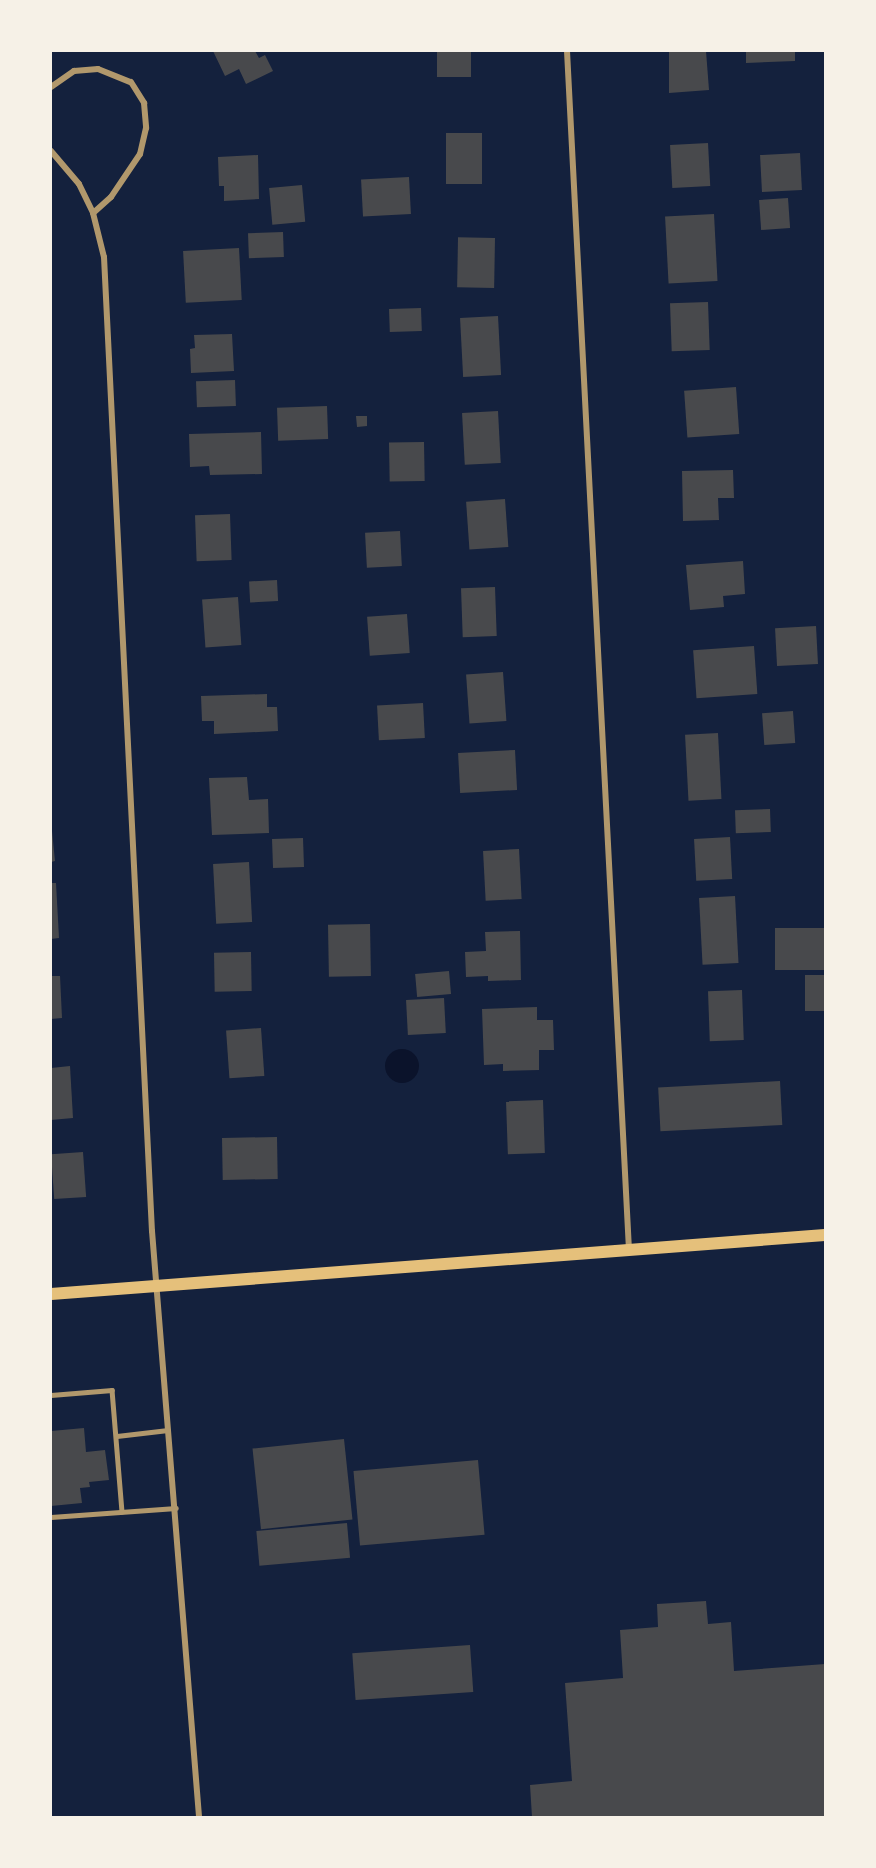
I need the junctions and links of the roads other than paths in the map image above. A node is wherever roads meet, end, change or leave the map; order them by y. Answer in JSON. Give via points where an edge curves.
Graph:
{"nodes":[{"id":1,"x":567,"y":51,"type":"edge"},
{"id":2,"x":51,"y":87,"type":"edge"},
{"id":3,"x":51,"y":151,"type":"edge"},
{"id":4,"x":93,"y":213,"type":"junction"},
{"id":5,"x":825,"y":1235,"type":"edge"},
{"id":6,"x":629,"y":1250,"type":"junction"},
{"id":7,"x":157,"y":1286,"type":"junction"},
{"id":8,"x":51,"y":1294,"type":"edge"},
{"id":9,"x":51,"y":1395,"type":"edge"},
{"id":10,"x":168,"y":1430,"type":"junction"},
{"id":11,"x":117,"y":1436,"type":"junction"},
{"id":12,"x":176,"y":1508,"type":"junction"},
{"id":13,"x":122,"y":1512,"type":"junction"},
{"id":14,"x":51,"y":1517,"type":"edge"},
{"id":15,"x":199,"y":1817,"type":"edge"}],
"edges":[{"from":1,"to":6,"type":"street"},
{"from":2,"to":4,"type":"street","via":[[74,70],[99,69],[131,82],[144,103],[146,128],[140,154],[111,197]]},
{"from":3,"to":4,"type":"street","via":[[79,184]]},
{"from":4,"to":7,"type":"street","via":[[104,257]]},
{"from":5,"to":6,"type":"main road"},
{"from":6,"to":7,"type":"main road"},
{"from":7,"to":8,"type":"main road"},
{"from":7,"to":10,"type":"street"},
{"from":9,"to":11,"type":"lane","via":[[112,1390]]},
{"from":10,"to":11,"type":"lane"},
{"from":10,"to":12,"type":"street"},
{"from":11,"to":13,"type":"lane"},
{"from":12,"to":13,"type":"lane"},
{"from":12,"to":15,"type":"street"},
{"from":13,"to":14,"type":"lane"}]}
